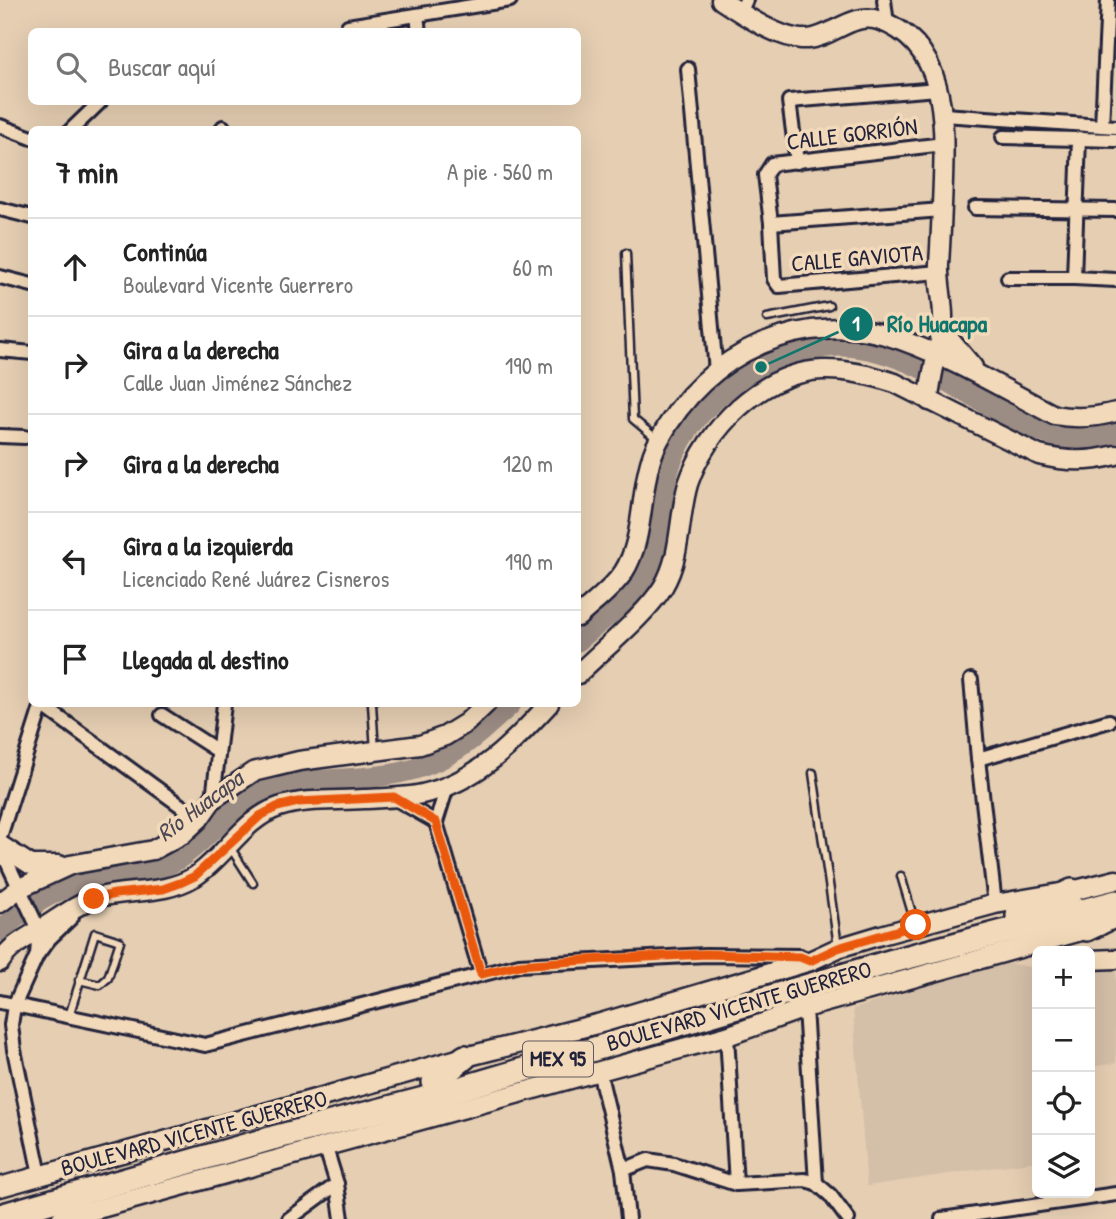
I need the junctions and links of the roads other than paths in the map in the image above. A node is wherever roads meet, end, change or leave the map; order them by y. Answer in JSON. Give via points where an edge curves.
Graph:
{"nodes":[{"id":1,"x":510,"y":0,"type":"edge"},
{"id":2,"x":721,"y":0,"type":"edge"},
{"id":3,"x":884,"y":0,"type":"edge"},
{"id":4,"x":1108,"y":0,"type":"edge"},
{"id":5,"x":743,"y":6,"type":"edge"},
{"id":6,"x":417,"y":15,"type":"junction"},
{"id":7,"x":887,"y":24,"type":"junction"},
{"id":8,"x":348,"y":26,"type":"dead end"},
{"id":9,"x":419,"y":28,"type":"edge"},
{"id":10,"x":1112,"y":36,"type":"edge"},
{"id":11,"x":688,"y":69,"type":"dead end"},
{"id":12,"x":938,"y":89,"type":"junction"},
{"id":13,"x":97,"y":105,"type":"edge"},
{"id":14,"x":944,"y":115,"type":"junction"},
{"id":15,"x":1102,"y":125,"type":"junction"},
{"id":16,"x":0,"y":126,"type":"edge"},
{"id":17,"x":75,"y":126,"type":"edge"},
{"id":18,"x":1116,"y":127,"type":"edge"},
{"id":19,"x":28,"y":136,"type":"edge"},
{"id":20,"x":1003,"y":137,"type":"dead end"},
{"id":21,"x":1079,"y":138,"type":"junction"},
{"id":22,"x":1116,"y":140,"type":"edge"},
{"id":23,"x":944,"y":144,"type":"junction"},
{"id":24,"x":797,"y":162,"type":"junction"},
{"id":25,"x":975,"y":208,"type":"dead end"},
{"id":26,"x":1076,"y":208,"type":"junction"},
{"id":27,"x":0,"y":209,"type":"edge"},
{"id":28,"x":1116,"y":209,"type":"edge"},
{"id":29,"x":942,"y":210,"type":"junction"},
{"id":30,"x":28,"y":216,"type":"edge"},
{"id":31,"x":771,"y":223,"type":"junction"},
{"id":32,"x":626,"y":253,"type":"dead end"},
{"id":33,"x":939,"y":272,"type":"junction"},
{"id":34,"x":0,"y":277,"type":"edge"},
{"id":35,"x":1008,"y":278,"type":"dead end"},
{"id":36,"x":1074,"y":278,"type":"junction"},
{"id":37,"x":1116,"y":280,"type":"edge"},
{"id":38,"x":28,"y":284,"type":"edge"},
{"id":39,"x":829,"y":306,"type":"dead end"},
{"id":40,"x":794,"y":313,"type":"junction"},
{"id":41,"x":766,"y":318,"type":"dead end"},
{"id":42,"x":943,"y":320,"type":"junction"},
{"id":43,"x":798,"y":332,"type":"junction"},
{"id":44,"x":900,"y":339,"type":"junction"},
{"id":45,"x":0,"y":350,"type":"edge"},
{"id":46,"x":28,"y":353,"type":"edge"},
{"id":47,"x":936,"y":359,"type":"junction"},
{"id":48,"x":716,"y":371,"type":"junction"},
{"id":49,"x":983,"y":377,"type":"junction"},
{"id":50,"x":929,"y":398,"type":"junction"},
{"id":51,"x":1116,"y":412,"type":"edge"},
{"id":52,"x":0,"y":436,"type":"edge"},
{"id":53,"x":25,"y":437,"type":"dead end"},
{"id":54,"x":659,"y":440,"type":"junction"},
{"id":55,"x":1116,"y":455,"type":"edge"},
{"id":56,"x":581,"y":614,"type":"edge"},
{"id":57,"x":581,"y":671,"type":"edge"},
{"id":58,"x":971,"y":680,"type":"dead end"},
{"id":59,"x":41,"y":707,"type":"edge"},
{"id":60,"x":46,"y":707,"type":"edge"},
{"id":61,"x":225,"y":707,"type":"edge"},
{"id":62,"x":372,"y":707,"type":"edge"},
{"id":63,"x":483,"y":707,"type":"edge"},
{"id":64,"x":546,"y":707,"type":"edge"},
{"id":65,"x":162,"y":715,"type":"dead end"},
{"id":66,"x":1109,"y":721,"type":"dead end"},
{"id":67,"x":218,"y":751,"type":"junction"},
{"id":68,"x":375,"y":753,"type":"junction"},
{"id":69,"x":978,"y":759,"type":"junction"},
{"id":70,"x":813,"y":773,"type":"dead end"},
{"id":71,"x":447,"y":787,"type":"junction"},
{"id":72,"x":394,"y":797,"type":"junction"},
{"id":73,"x":213,"y":799,"type":"junction"},
{"id":74,"x":199,"y":818,"type":"junction"},
{"id":75,"x":436,"y":822,"type":"junction"},
{"id":76,"x":0,"y":837,"type":"edge"},
{"id":77,"x":0,"y":846,"type":"edge"},
{"id":78,"x":229,"y":846,"type":"junction"},
{"id":79,"x":70,"y":865,"type":"junction"},
{"id":80,"x":901,"y":876,"type":"dead end"},
{"id":81,"x":1116,"y":880,"type":"edge"},
{"id":82,"x":253,"y":883,"type":"dead end"},
{"id":83,"x":1116,"y":890,"type":"edge"},
{"id":84,"x":21,"y":891,"type":"junction"},
{"id":85,"x":1072,"y":891,"type":"junction"},
{"id":86,"x":94,"y":899,"type":"junction"},
{"id":87,"x":1116,"y":902,"type":"edge"},
{"id":88,"x":0,"y":903,"type":"edge"},
{"id":89,"x":995,"y":904,"type":"junction"},
{"id":90,"x":1116,"y":915,"type":"edge"},
{"id":91,"x":1014,"y":918,"type":"junction"},
{"id":92,"x":1116,"y":921,"type":"edge"},
{"id":93,"x":916,"y":925,"type":"junction"},
{"id":94,"x":38,"y":927,"type":"junction"},
{"id":95,"x":1087,"y":929,"type":"junction"},
{"id":96,"x":1050,"y":946,"type":"edge"},
{"id":97,"x":838,"y":948,"type":"junction"},
{"id":98,"x":1032,"y":948,"type":"edge"},
{"id":99,"x":1000,"y":952,"type":"junction"},
{"id":100,"x":37,"y":955,"type":"junction"},
{"id":101,"x":1032,"y":957,"type":"edge"},
{"id":102,"x":1116,"y":959,"type":"edge"},
{"id":103,"x":1095,"y":960,"type":"edge"},
{"id":104,"x":810,"y":961,"type":"junction"},
{"id":105,"x":0,"y":962,"type":"edge"},
{"id":106,"x":481,"y":974,"type":"junction"},
{"id":107,"x":79,"y":980,"type":"junction"},
{"id":108,"x":0,"y":1002,"type":"edge"},
{"id":109,"x":14,"y":1006,"type":"junction"},
{"id":110,"x":806,"y":1008,"type":"junction"},
{"id":111,"x":69,"y":1016,"type":"junction"},
{"id":112,"x":727,"y":1036,"type":"junction"},
{"id":113,"x":465,"y":1057,"type":"junction"},
{"id":114,"x":599,"y":1071,"type":"junction"},
{"id":115,"x":434,"y":1082,"type":"junction"},
{"id":116,"x":325,"y":1144,"type":"junction"},
{"id":117,"x":623,"y":1170,"type":"junction"},
{"id":118,"x":40,"y":1175,"type":"junction"},
{"id":119,"x":816,"y":1183,"type":"junction"},
{"id":120,"x":337,"y":1184,"type":"junction"},
{"id":121,"x":736,"y":1184,"type":"junction"},
{"id":122,"x":0,"y":1187,"type":"edge"},
{"id":123,"x":1116,"y":1195,"type":"edge"},
{"id":124,"x":0,"y":1200,"type":"edge"},
{"id":125,"x":1005,"y":1215,"type":"edge"},
{"id":126,"x":0,"y":1216,"type":"edge"},
{"id":127,"x":61,"y":1219,"type":"edge"},
{"id":128,"x":289,"y":1219,"type":"edge"},
{"id":129,"x":342,"y":1219,"type":"edge"},
{"id":130,"x":628,"y":1219,"type":"edge"},
{"id":131,"x":848,"y":1219,"type":"edge"},
{"id":132,"x":942,"y":1219,"type":"edge"}],
"edges":[{"from":1,"to":6,"type":"street"},
{"from":2,"to":5,"type":"main road"},
{"from":3,"to":7,"type":"street"},
{"from":4,"to":10,"type":"street"},
{"from":5,"to":7,"type":"main road","via":[[784,34],[807,39],[860,18]]},
{"from":6,"to":8,"type":"street"},
{"from":6,"to":9,"type":"street"},
{"from":7,"to":12,"type":"main road","via":[[921,51],[932,67]]},
{"from":10,"to":15,"type":"street"},
{"from":11,"to":48,"type":"street"},
{"from":12,"to":14,"type":"main road"},
{"from":12,"to":24,"type":"street","via":[[789,101]]},
{"from":13,"to":17,"type":"street"},
{"from":14,"to":15,"type":"street"},
{"from":14,"to":23,"type":"main road"},
{"from":15,"to":18,"type":"street"},
{"from":16,"to":19,"type":"street"},
{"from":20,"to":21,"type":"street"},
{"from":21,"to":22,"type":"street"},
{"from":21,"to":26,"type":"street"},
{"from":23,"to":24,"type":"street","name":"CALLE GORRIÓN"},
{"from":23,"to":29,"type":"main road"},
{"from":24,"to":31,"type":"street","name":"CALLE GORRIÓN","via":[[767,168]]},
{"from":25,"to":26,"type":"street"},
{"from":26,"to":28,"type":"street"},
{"from":26,"to":36,"type":"street"},
{"from":27,"to":30,"type":"street"},
{"from":29,"to":31,"type":"street"},
{"from":29,"to":33,"type":"main road"},
{"from":31,"to":33,"type":"street","name":"CALLE GAVIOTA","via":[[774,279],[779,286]]},
{"from":32,"to":54,"type":"lane","via":[[633,419]]},
{"from":33,"to":42,"type":"main road"},
{"from":34,"to":38,"type":"street"},
{"from":35,"to":36,"type":"street"},
{"from":36,"to":37,"type":"street"},
{"from":39,"to":40,"type":"lane"},
{"from":40,"to":41,"type":"lane"},
{"from":40,"to":43,"type":"lane"},
{"from":42,"to":44,"type":"main road","via":[[927,335]]},
{"from":42,"to":47,"type":"main road"},
{"from":42,"to":49,"type":"main road","via":[[950,340]]},
{"from":43,"to":44,"type":"main road","via":[[854,329]]},
{"from":43,"to":48,"type":"main road","via":[[759,343]]},
{"from":44,"to":47,"type":"main road"},
{"from":45,"to":46,"type":"street"},
{"from":47,"to":49,"type":"main road"},
{"from":47,"to":50,"type":"main road"},
{"from":48,"to":54,"type":"main road","via":[[694,390]]},
{"from":49,"to":51,"type":"main road","via":[[1054,415],[1074,419]]},
{"from":50,"to":55,"type":"main road","via":[[1039,456],[1093,461]]},
{"from":50,"to":57,"type":"main road","via":[[847,370],[819,370],[758,392],[731,414],[698,458],[687,487],[673,566],[663,587]]},
{"from":52,"to":53,"type":"street"},
{"from":54,"to":56,"type":"main road","via":[[649,466],[632,552],[610,588]]},
{"from":58,"to":69,"type":"street"},
{"from":59,"to":76,"type":"street"},
{"from":60,"to":74,"type":"street"},
{"from":61,"to":67,"type":"street"},
{"from":62,"to":68,"type":"lane"},
{"from":63,"to":68,"type":"main road","via":[[445,736],[420,746]]},
{"from":64,"to":71,"type":"main road","via":[[508,748],[471,776]]},
{"from":65,"to":67,"type":"street"},
{"from":66,"to":69,"type":"street"},
{"from":67,"to":73,"type":"street"},
{"from":68,"to":73,"type":"main road","via":[[275,765],[253,772]]},
{"from":69,"to":89,"type":"street"},
{"from":70,"to":97,"type":"lane"},
{"from":71,"to":72,"type":"main road"},
{"from":71,"to":75,"type":"street"},
{"from":72,"to":75,"type":"street"},
{"from":72,"to":78,"type":"main road","via":[[277,807],[260,816]]},
{"from":73,"to":74,"type":"main road"},
{"from":74,"to":79,"type":"main road","via":[[183,834],[153,850]]},
{"from":75,"to":106,"type":"street"},
{"from":77,"to":79,"type":"main road","via":[[32,865]]},
{"from":77,"to":84,"type":"street"},
{"from":78,"to":82,"type":"lane"},
{"from":78,"to":86,"type":"main road","via":[[180,883]]},
{"from":79,"to":84,"type":"main road"},
{"from":80,"to":93,"type":"lane"},
{"from":81,"to":85,"type":"main road","name":"BOULEVARD VICENTE GUERRERO"},
{"from":83,"to":91,"type":"highway","name":"BOULEVARD VICENTE GUERRERO","number":"MEX 95"},
{"from":84,"to":88,"type":"main road"},
{"from":84,"to":94,"type":"street"},
{"from":85,"to":89,"type":"main road","name":"BOULEVARD VICENTE GUERRERO"},
{"from":85,"to":91,"type":"highway"},
{"from":86,"to":94,"type":"main road"},
{"from":86,"to":100,"type":"street","via":[[67,920]]},
{"from":87,"to":126,"type":"highway","name":"BOULEVARD VICENTE GUERRERO","number":"MEX 95","via":[[893,961],[428,1098]]},
{"from":89,"to":93,"type":"main road","name":"BOULEVARD VICENTE GUERRERO"},
{"from":90,"to":95,"type":"highway"},
{"from":91,"to":115,"type":"highway","name":"BOULEVARD VICENTE GUERRERO","number":"MEX 95"},
{"from":92,"to":95,"type":"main road","name":"BOULEVARD VICENTE GUERRERO"},
{"from":93,"to":97,"type":"main road","name":"BOULEVARD VICENTE GUERRERO"},
{"from":94,"to":100,"type":"street"},
{"from":94,"to":105,"type":"main road"},
{"from":95,"to":96,"type":"main road","name":"BOULEVARD VICENTE GUERRERO"},
{"from":97,"to":104,"type":"main road","name":"BOULEVARD VICENTE GUERRERO"},
{"from":98,"to":99,"type":"main road","name":"BOULEVARD VICENTE GUERRERO"},
{"from":99,"to":101,"type":"main road"},
{"from":99,"to":110,"type":"main road","name":"BOULEVARD VICENTE GUERRERO"},
{"from":100,"to":109,"type":"street"},
{"from":102,"to":103,"type":"main road"},
{"from":104,"to":106,"type":"street","via":[[706,954],[519,965]]},
{"from":104,"to":113,"type":"main road","name":"BOULEVARD VICENTE GUERRERO","via":[[601,1023]]},
{"from":106,"to":111,"type":"street","via":[[205,1045]]},
{"from":107,"to":107,"type":"lane","via":[[95,933],[120,941],[108,978],[100,985]]},
{"from":107,"to":111,"type":"lane"},
{"from":108,"to":109,"type":"street"},
{"from":109,"to":111,"type":"street"},
{"from":109,"to":118,"type":"street","via":[[14,1050]]},
{"from":110,"to":112,"type":"main road","name":"BOULEVARD VICENTE GUERRERO"},
{"from":110,"to":119,"type":"street"},
{"from":112,"to":114,"type":"main road","name":"BOULEVARD VICENTE GUERRERO"},
{"from":112,"to":121,"type":"street"},
{"from":113,"to":115,"type":"highway"},
{"from":113,"to":118,"type":"main road","name":"BOULEVARD VICENTE GUERRERO"},
{"from":114,"to":116,"type":"main road","name":"BOULEVARD VICENTE GUERRERO"},
{"from":114,"to":117,"type":"street"},
{"from":115,"to":124,"type":"highway","name":"BOULEVARD VICENTE GUERRERO","number":"MEX 95"},
{"from":116,"to":120,"type":"street"},
{"from":116,"to":127,"type":"main road","name":"BOULEVARD VICENTE GUERRERO"},
{"from":117,"to":121,"type":"street","via":[[648,1160]]},
{"from":117,"to":130,"type":"street"},
{"from":118,"to":122,"type":"main road","name":"BOULEVARD VICENTE GUERRERO"},
{"from":119,"to":121,"type":"street"},
{"from":119,"to":131,"type":"street"},
{"from":120,"to":128,"type":"street"},
{"from":120,"to":129,"type":"street"},
{"from":123,"to":125,"type":"street"},
{"from":125,"to":132,"type":"street"}]}
